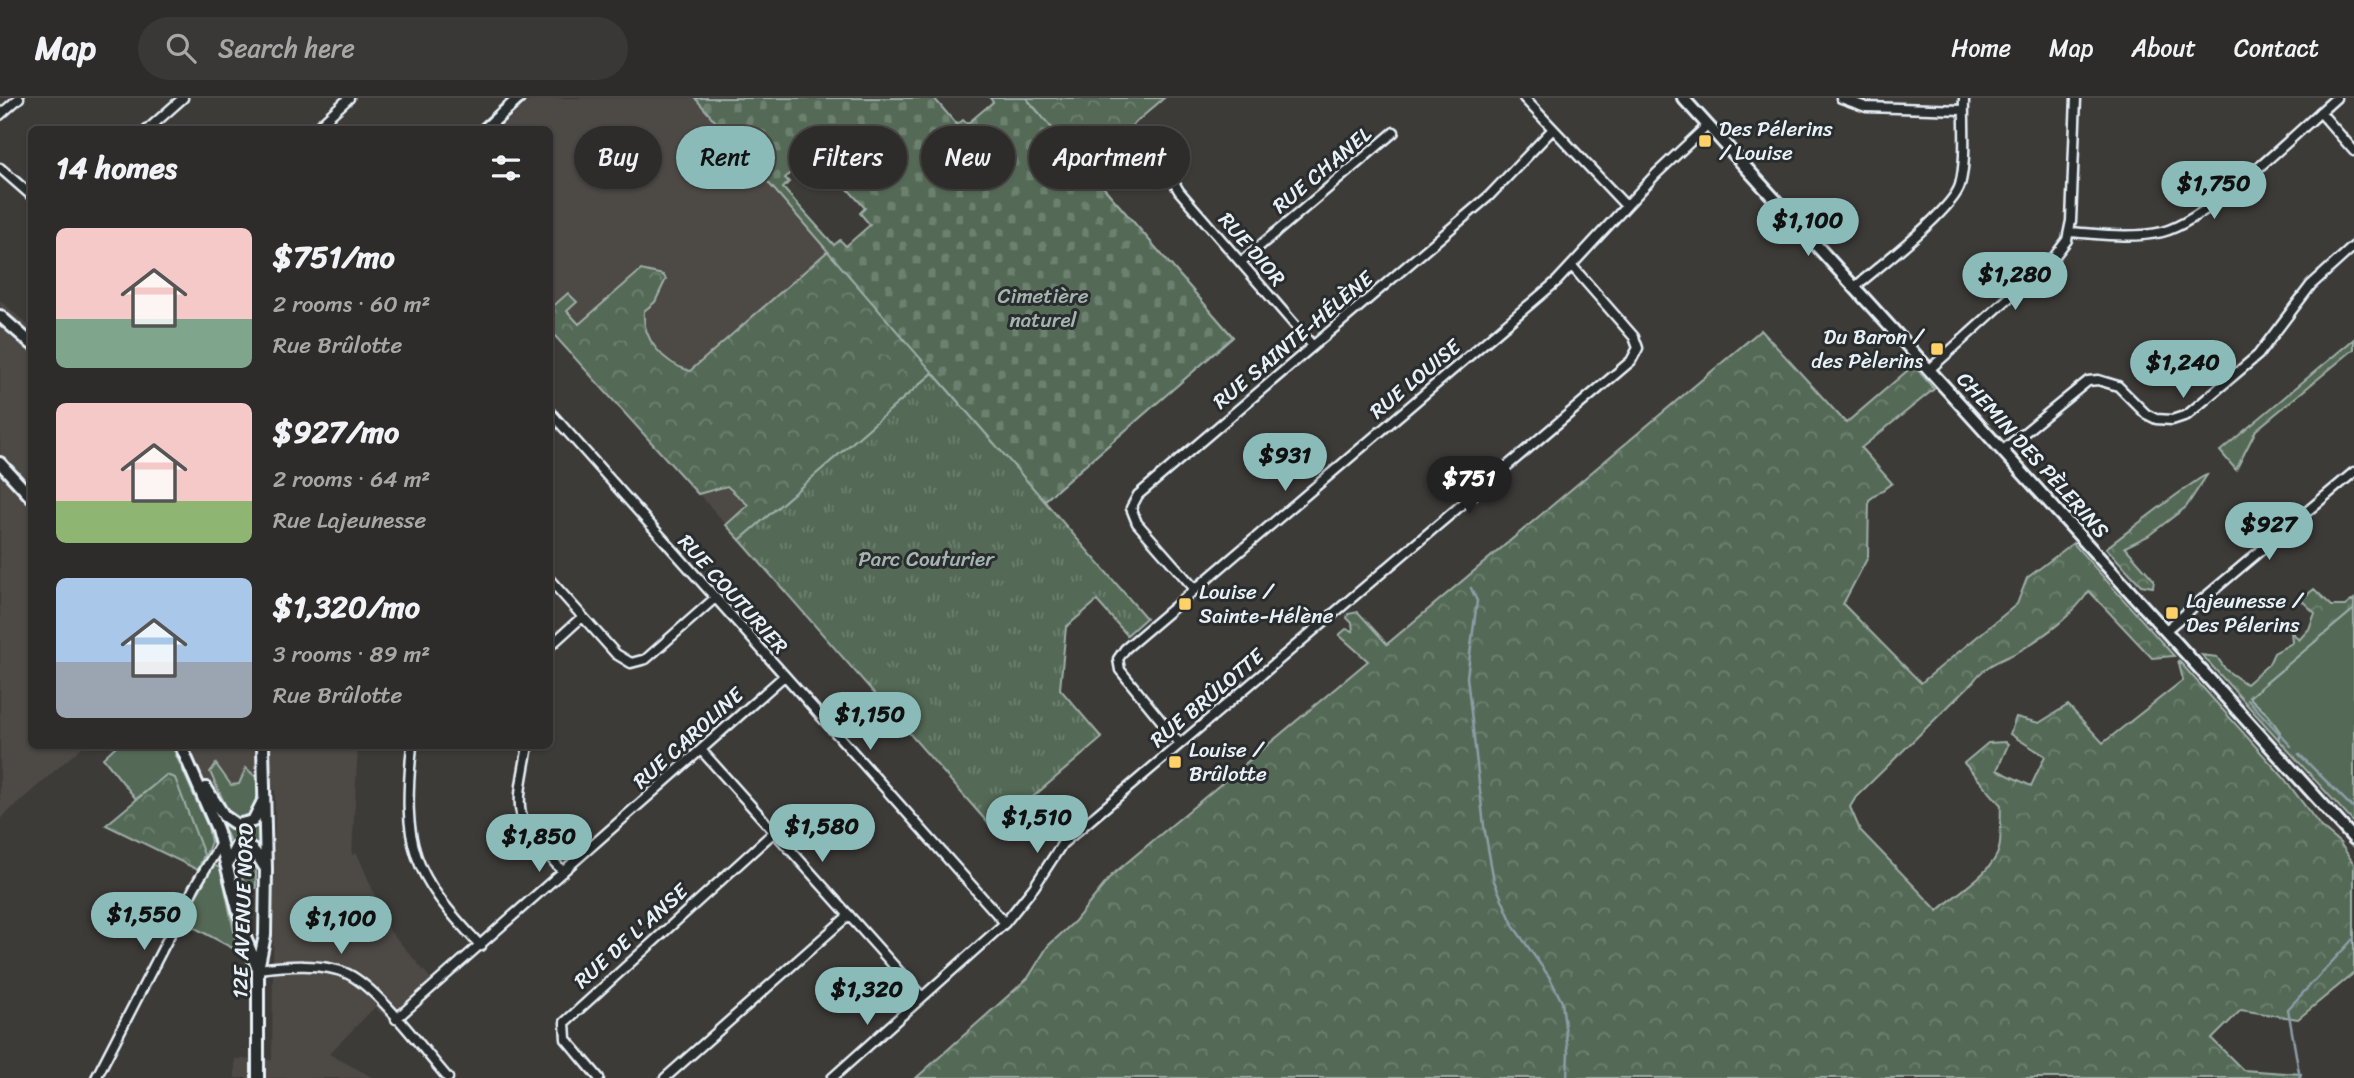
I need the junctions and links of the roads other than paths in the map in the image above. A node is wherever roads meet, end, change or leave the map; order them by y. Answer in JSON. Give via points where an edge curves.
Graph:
{"nodes":[{"id":1,"x":19,"y":98,"type":"edge"},
{"id":2,"x":183,"y":98,"type":"edge"},
{"id":3,"x":349,"y":98,"type":"edge"},
{"id":4,"x":519,"y":98,"type":"edge"},
{"id":5,"x":1524,"y":98,"type":"edge"},
{"id":6,"x":1683,"y":98,"type":"edge"},
{"id":7,"x":1841,"y":98,"type":"edge"},
{"id":8,"x":1964,"y":98,"type":"edge"},
{"id":9,"x":2076,"y":98,"type":"edge"},
{"id":10,"x":2336,"y":98,"type":"edge"},
{"id":11,"x":1964,"y":110,"type":"junction"},
{"id":12,"x":2320,"y":112,"type":"junction"},
{"id":13,"x":0,"y":115,"type":"edge"},
{"id":14,"x":1708,"y":125,"type":"junction"},
{"id":15,"x":152,"y":126,"type":"edge"},
{"id":16,"x":318,"y":126,"type":"edge"},
{"id":17,"x":488,"y":126,"type":"edge"},
{"id":18,"x":1553,"y":129,"type":"junction"},
{"id":19,"x":1394,"y":132,"type":"dead end"},
{"id":20,"x":2354,"y":151,"type":"edge"},
{"id":21,"x":0,"y":168,"type":"edge"},
{"id":22,"x":1178,"y":189,"type":"edge"},
{"id":23,"x":28,"y":192,"type":"edge"},
{"id":24,"x":1626,"y":206,"type":"junction"},
{"id":25,"x":2070,"y":232,"type":"junction"},
{"id":26,"x":2354,"y":246,"type":"edge"},
{"id":27,"x":1241,"y":262,"type":"junction"},
{"id":28,"x":1572,"y":266,"type":"junction"},
{"id":29,"x":1855,"y":287,"type":"junction"},
{"id":30,"x":0,"y":316,"type":"edge"},
{"id":31,"x":28,"y":340,"type":"edge"},
{"id":32,"x":1313,"y":346,"type":"junction"},
{"id":33,"x":1930,"y":369,"type":"junction"},
{"id":34,"x":553,"y":415,"type":"edge"},
{"id":35,"x":2003,"y":450,"type":"junction"},
{"id":36,"x":0,"y":463,"type":"edge"},
{"id":37,"x":2354,"y":472,"type":"edge"},
{"id":38,"x":28,"y":494,"type":"edge"},
{"id":39,"x":553,"y":583,"type":"edge"},
{"id":40,"x":1194,"y":588,"type":"junction"},
{"id":41,"x":713,"y":599,"type":"junction"},
{"id":42,"x":582,"y":617,"type":"junction"},
{"id":43,"x":2165,"y":630,"type":"junction"},
{"id":44,"x":553,"y":643,"type":"edge"},
{"id":45,"x":783,"y":677,"type":"junction"},
{"id":46,"x":1180,"y":744,"type":"junction"},
{"id":47,"x":183,"y":749,"type":"edge"},
{"id":48,"x":263,"y":749,"type":"edge"},
{"id":49,"x":412,"y":749,"type":"edge"},
{"id":50,"x":528,"y":749,"type":"edge"},
{"id":51,"x":701,"y":750,"type":"junction"},
{"id":52,"x":194,"y":771,"type":"junction"},
{"id":53,"x":266,"y":791,"type":"junction"},
{"id":54,"x":774,"y":832,"type":"junction"},
{"id":55,"x":2354,"y":839,"type":"edge"},
{"id":56,"x":221,"y":843,"type":"junction"},
{"id":57,"x":228,"y":865,"type":"junction"},
{"id":58,"x":266,"y":869,"type":"junction"},
{"id":59,"x":563,"y":872,"type":"junction"},
{"id":60,"x":849,"y":915,"type":"junction"},
{"id":61,"x":1005,"y":923,"type":"junction"},
{"id":62,"x":481,"y":946,"type":"junction"},
{"id":63,"x":258,"y":969,"type":"junction"},
{"id":64,"x":922,"y":997,"type":"junction"},
{"id":65,"x":396,"y":1019,"type":"junction"},
{"id":66,"x":96,"y":1078,"type":"edge"},
{"id":67,"x":258,"y":1078,"type":"edge"},
{"id":68,"x":448,"y":1078,"type":"edge"},
{"id":69,"x":600,"y":1078,"type":"edge"},
{"id":70,"x":665,"y":1078,"type":"edge"},
{"id":71,"x":832,"y":1078,"type":"edge"}],
"edges":[{"from":1,"to":13,"type":"street"},
{"from":2,"to":15,"type":"street"},
{"from":3,"to":16,"type":"street"},
{"from":4,"to":17,"type":"street"},
{"from":5,"to":18,"type":"street"},
{"from":6,"to":14,"type":"street","name":"CHEMIN DES PÈLERINS"},
{"from":7,"to":11,"type":"street","via":[[1866,107]]},
{"from":8,"to":11,"type":"street"},
{"from":9,"to":25,"type":"street"},
{"from":10,"to":12,"type":"street"},
{"from":11,"to":29,"type":"street","via":[[1961,182],[1953,199]]},
{"from":12,"to":20,"type":"street"},
{"from":12,"to":25,"type":"street","via":[[2211,206],[2178,227],[2142,235]]},
{"from":14,"to":24,"type":"street","name":"RUE LOUISE"},
{"from":14,"to":29,"type":"street","name":"CHEMIN DES PÈLERINS"},
{"from":18,"to":24,"type":"street"},
{"from":18,"to":32,"type":"street","name":"RUE SAINTE-HÉLÈNE","via":[[1496,190]]},
{"from":19,"to":27,"type":"street","name":"RUE CHANEL"},
{"from":21,"to":23,"type":"street"},
{"from":22,"to":27,"type":"street","name":"RUE DIOR"},
{"from":24,"to":28,"type":"street","name":"RUE LOUISE"},
{"from":25,"to":33,"type":"street","via":[[2054,257]]},
{"from":26,"to":35,"type":"street","via":[[2311,285],[2258,355],[2188,415],[2156,419],[2118,386],[2088,381]]},
{"from":27,"to":32,"type":"street","name":"RUE DIOR"},
{"from":28,"to":40,"type":"street","name":"RUE LOUISE"},
{"from":28,"to":46,"type":"street","name":"RUE BRÛLOTTE","via":[[1634,337],[1637,348],[1631,360]]},
{"from":29,"to":33,"type":"street","name":"CHEMIN DES PÈLERINS"},
{"from":30,"to":31,"type":"street"},
{"from":32,"to":40,"type":"street","name":"RUE SAINTE-HÉLÈNE","via":[[1134,500],[1132,515],[1137,523]]},
{"from":33,"to":35,"type":"street","name":"CHEMIN DES PÈLERINS"},
{"from":34,"to":41,"type":"street","name":"RUE COUTURIER"},
{"from":35,"to":43,"type":"street","name":"CHEMIN DES PÈLERINS"},
{"from":36,"to":38,"type":"street"},
{"from":37,"to":43,"type":"street"},
{"from":39,"to":42,"type":"street"},
{"from":40,"to":46,"type":"street","name":"RUE LOUISE","via":[[1118,659],[1120,670]]},
{"from":41,"to":42,"type":"street","via":[[638,663],[616,654]]},
{"from":41,"to":45,"type":"street","name":"RUE COUTURIER"},
{"from":42,"to":44,"type":"street"},
{"from":43,"to":55,"type":"street","name":"CHEMIN DES PÈLERINS"},
{"from":45,"to":51,"type":"street","name":"RUE CAROLINE"},
{"from":45,"to":61,"type":"street","name":"RUE COUTURIER"},
{"from":46,"to":61,"type":"street","name":"RUE BRÛLOTTE","via":[[1062,844]]},
{"from":47,"to":52,"type":"street"},
{"from":48,"to":53,"type":"street","name":"12E AVENUE NORD"},
{"from":49,"to":62,"type":"street","via":[[407,813],[419,867],[438,900]]},
{"from":50,"to":59,"type":"street","via":[[519,813],[526,829]]},
{"from":51,"to":54,"type":"street"},
{"from":51,"to":59,"type":"street","name":"RUE CAROLINE"},
{"from":52,"to":53,"type":"street","via":[[224,816],[237,825],[249,824],[257,817]]},
{"from":52,"to":56,"type":"street"},
{"from":53,"to":58,"type":"street","name":"12E AVENUE NORD"},
{"from":54,"to":60,"type":"street"},
{"from":54,"to":69,"type":"street","name":"RUE DE L'ANSE","via":[[565,1022],[566,1039]]},
{"from":56,"to":57,"type":"street"},
{"from":56,"to":66,"type":"street"},
{"from":57,"to":58,"type":"street","via":[[236,847],[247,846]]},
{"from":57,"to":63,"type":"street"},
{"from":58,"to":63,"type":"street","name":"12E AVENUE NORD","via":[[265,934]]},
{"from":59,"to":62,"type":"street","name":"RUE CAROLINE"},
{"from":60,"to":64,"type":"street"},
{"from":60,"to":70,"type":"street"},
{"from":61,"to":64,"type":"street","name":"RUE BRÛLOTTE"},
{"from":62,"to":65,"type":"street","name":"RUE CAROLINE"},
{"from":63,"to":65,"type":"street","via":[[282,966],[344,972]]},
{"from":63,"to":67,"type":"street","name":"12E AVENUE NORD"},
{"from":64,"to":71,"type":"street","name":"RUE BRÛLOTTE"},
{"from":65,"to":68,"type":"street"}]}
